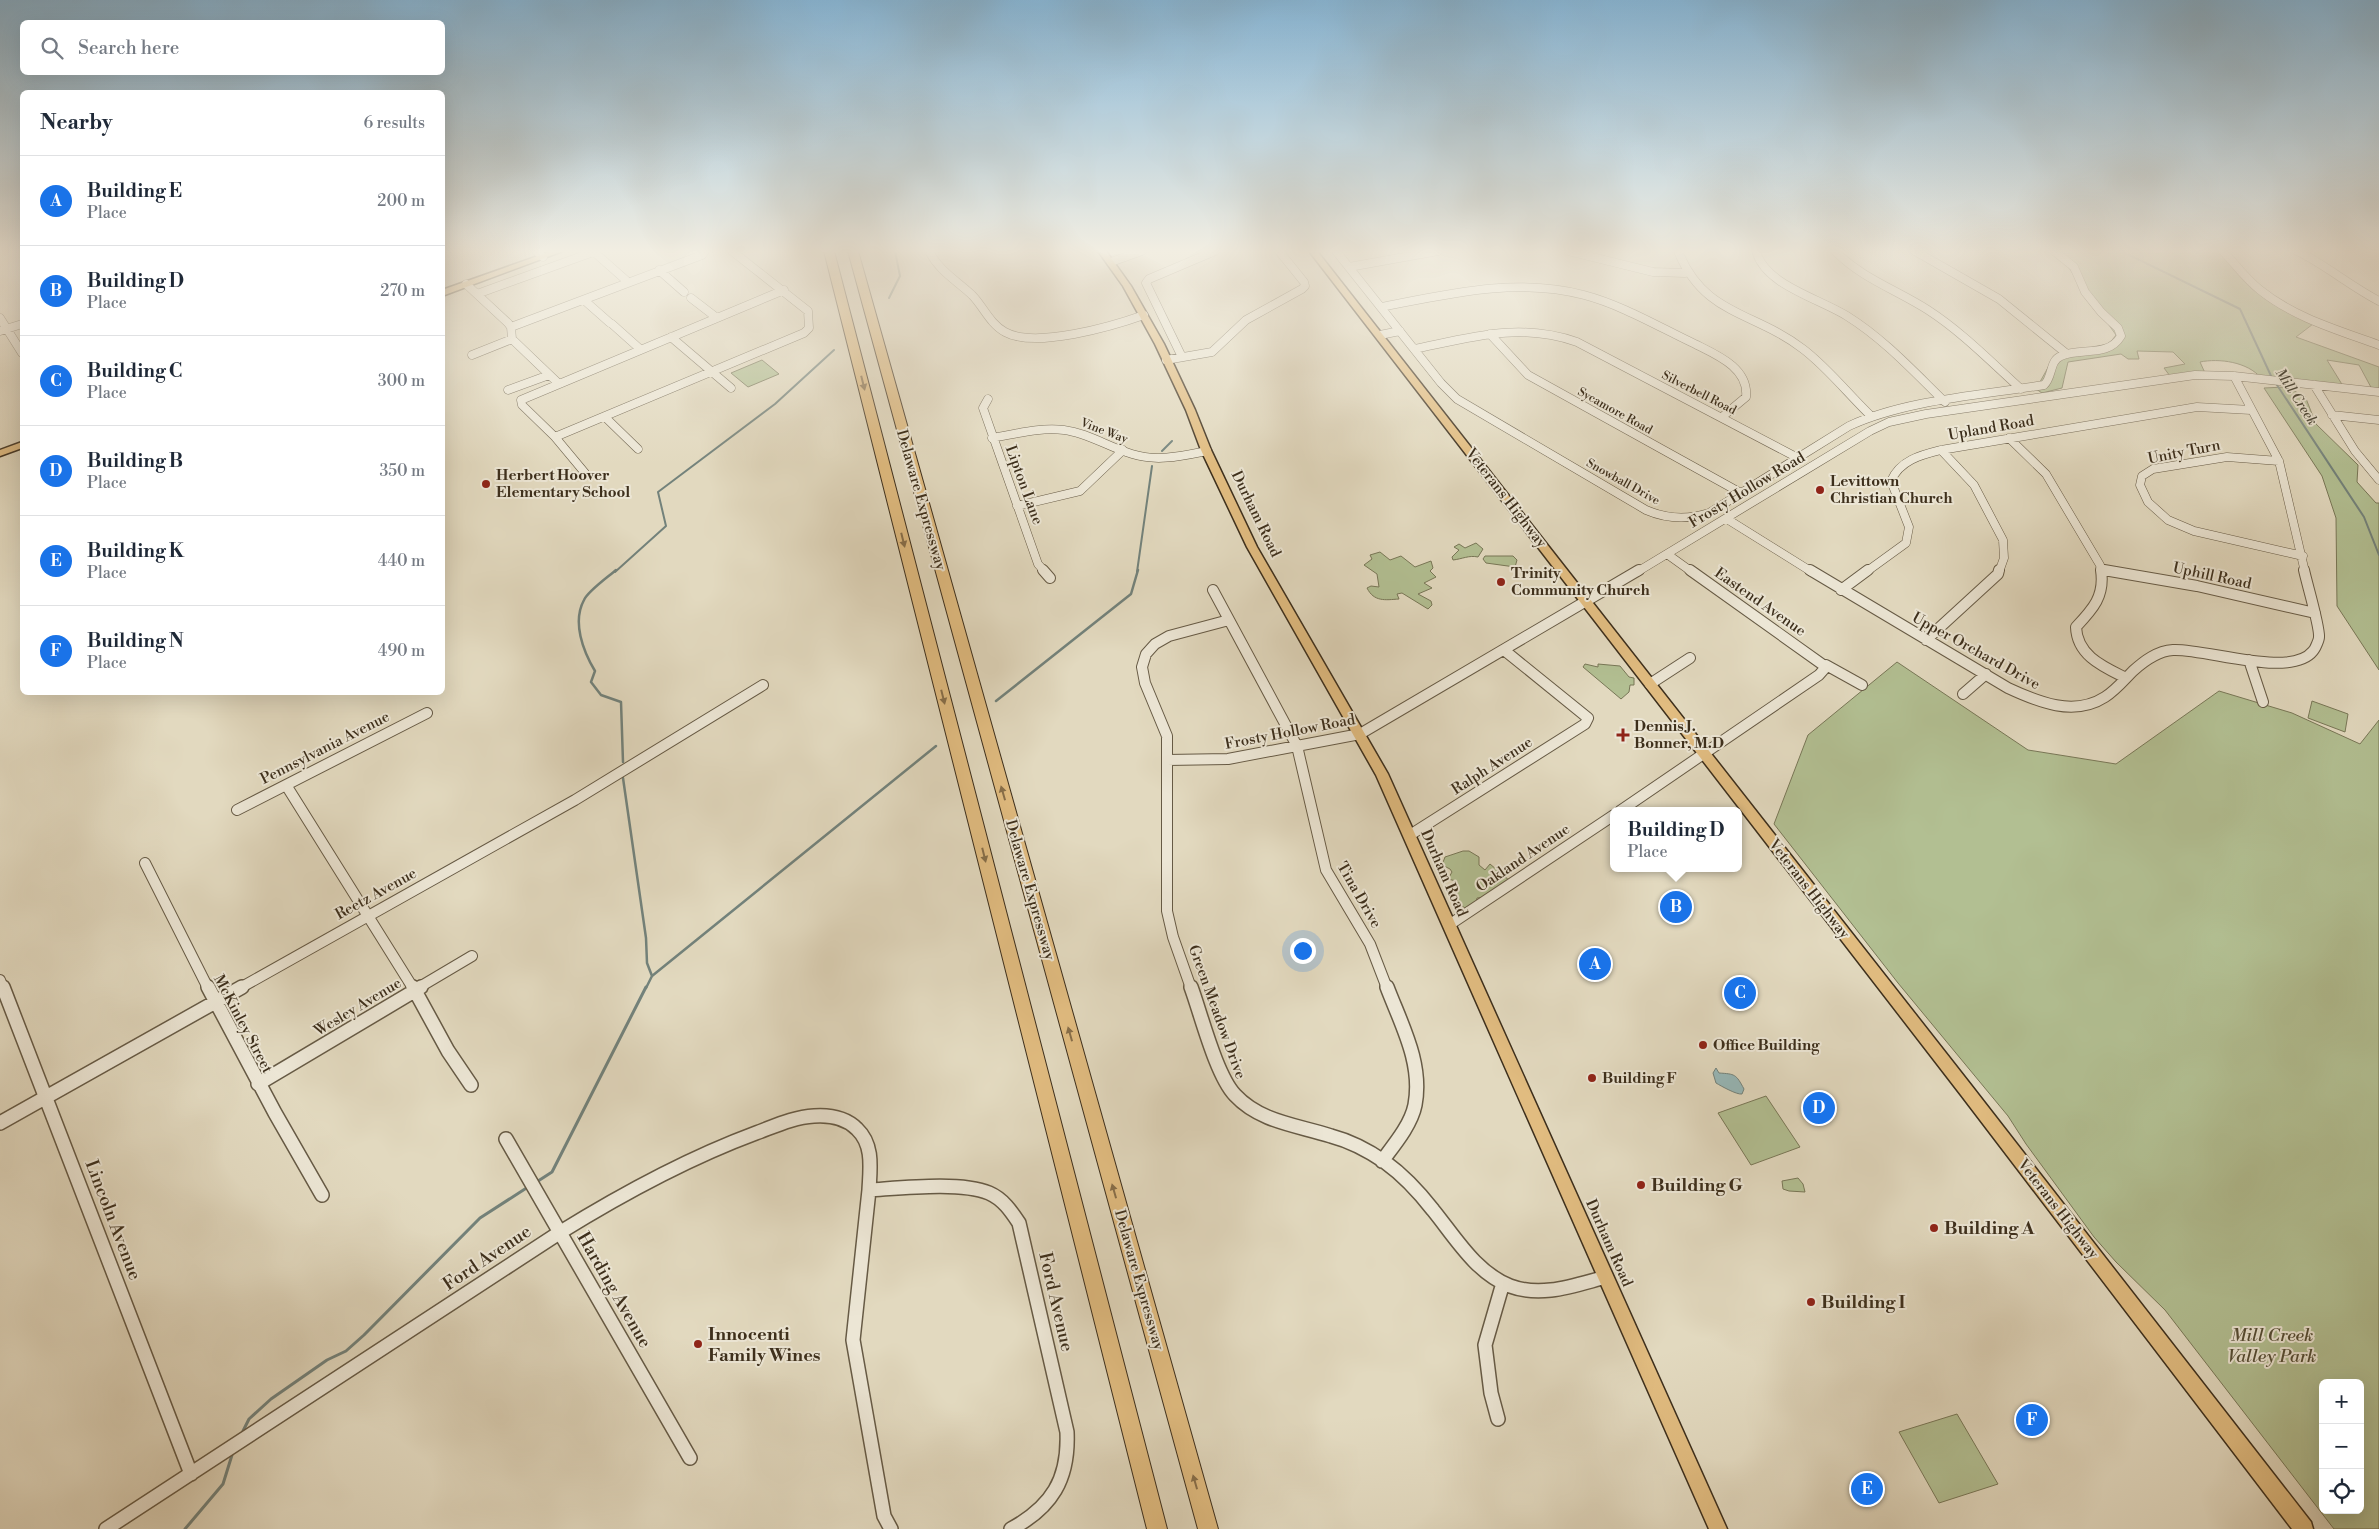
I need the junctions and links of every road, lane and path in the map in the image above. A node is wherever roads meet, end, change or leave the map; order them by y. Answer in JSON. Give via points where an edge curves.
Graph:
{"nodes":[{"id":1,"x":507,"y":322,"type":"edge"},
{"id":2,"x":524,"y":322,"type":"edge"},
{"id":3,"x":609,"y":322,"type":"edge"},
{"id":4,"x":706,"y":322,"type":"edge"},
{"id":5,"x":808,"y":322,"type":"edge"},
{"id":6,"x":846,"y":322,"type":"edge"},
{"id":7,"x":873,"y":322,"type":"edge"},
{"id":8,"x":996,"y":322,"type":"edge"},
{"id":9,"x":1125,"y":322,"type":"edge"},
{"id":10,"x":1148,"y":322,"type":"edge"},
{"id":11,"x":1165,"y":322,"type":"edge"},
{"id":12,"x":1243,"y":322,"type":"edge"},
{"id":13,"x":1370,"y":322,"type":"edge"},
{"id":14,"x":1393,"y":322,"type":"edge"},
{"id":15,"x":1649,"y":322,"type":"edge"},
{"id":16,"x":1757,"y":322,"type":"edge"},
{"id":17,"x":1856,"y":322,"type":"edge"},
{"id":18,"x":1945,"y":322,"type":"edge"},
{"id":19,"x":2028,"y":322,"type":"edge"},
{"id":20,"x":2112,"y":322,"type":"edge"},
{"id":21,"x":2321,"y":322,"type":"edge"},
{"id":22,"x":20,"y":325,"type":"edge"},
{"id":23,"x":512,"y":327,"type":"junction"},
{"id":24,"x":4,"y":330,"type":"edge"},
{"id":25,"x":1400,"y":331,"type":"junction"},
{"id":26,"x":1490,"y":334,"type":"junction"},
{"id":27,"x":1380,"y":335,"type":"junction"},
{"id":28,"x":671,"y":337,"type":"junction"},
{"id":29,"x":512,"y":340,"type":"junction"},
{"id":30,"x":2379,"y":345,"type":"edge"},
{"id":31,"x":640,"y":349,"type":"junction"},
{"id":32,"x":1415,"y":349,"type":"junction"},
{"id":33,"x":20,"y":350,"type":"edge"},
{"id":34,"x":2067,"y":354,"type":"junction"},
{"id":35,"x":472,"y":355,"type":"dead end"},
{"id":36,"x":1182,"y":357,"type":"junction"},
{"id":37,"x":1166,"y":360,"type":"junction"},
{"id":38,"x":713,"y":372,"type":"junction"},
{"id":39,"x":549,"y":375,"type":"junction"},
{"id":40,"x":2234,"y":376,"type":"junction"},
{"id":41,"x":558,"y":383,"type":"junction"},
{"id":42,"x":2314,"y":386,"type":"junction"},
{"id":43,"x":731,"y":388,"type":"dead end"},
{"id":44,"x":2021,"y":389,"type":"junction"},
{"id":45,"x":508,"y":390,"type":"dead end"},
{"id":46,"x":2379,"y":392,"type":"edge"},
{"id":47,"x":988,"y":399,"type":"dead end"},
{"id":48,"x":1945,"y":402,"type":"junction"},
{"id":49,"x":2251,"y":410,"type":"junction"},
{"id":50,"x":2332,"y":415,"type":"junction"},
{"id":51,"x":1870,"y":416,"type":"junction"},
{"id":52,"x":606,"y":417,"type":"junction"},
{"id":53,"x":1722,"y":418,"type":"junction"},
{"id":54,"x":2379,"y":420,"type":"edge"},
{"id":55,"x":555,"y":437,"type":"junction"},
{"id":56,"x":992,"y":438,"type":"junction"},
{"id":57,"x":2009,"y":438,"type":"junction"},
{"id":58,"x":20,"y":446,"type":"edge"},
{"id":59,"x":638,"y":449,"type":"dead end"},
{"id":60,"x":1123,"y":450,"type":"junction"},
{"id":61,"x":1941,"y":450,"type":"junction"},
{"id":62,"x":1207,"y":451,"type":"junction"},
{"id":63,"x":0,"y":453,"type":"edge"},
{"id":64,"x":1798,"y":458,"type":"junction"},
{"id":65,"x":2279,"y":461,"type":"junction"},
{"id":66,"x":585,"y":473,"type":"dead end"},
{"id":67,"x":2379,"y":480,"type":"edge"},
{"id":68,"x":1741,"y":493,"type":"junction"},
{"id":69,"x":1017,"y":506,"type":"junction"},
{"id":70,"x":1727,"y":519,"type":"junction"},
{"id":71,"x":1667,"y":554,"type":"junction"},
{"id":72,"x":2303,"y":556,"type":"junction"},
{"id":73,"x":2102,"y":570,"type":"junction"},
{"id":74,"x":1050,"y":578,"type":"dead end"},
{"id":75,"x":1213,"y":590,"type":"dead end"},
{"id":76,"x":1841,"y":590,"type":"junction"},
{"id":77,"x":1586,"y":602,"type":"junction"},
{"id":78,"x":2315,"y":613,"type":"junction"},
{"id":79,"x":1229,"y":620,"type":"junction"},
{"id":80,"x":1926,"y":640,"type":"junction"},
{"id":81,"x":1504,"y":650,"type":"junction"},
{"id":82,"x":1690,"y":658,"type":"dead end"},
{"id":83,"x":2249,"y":660,"type":"junction"},
{"id":84,"x":1826,"y":665,"type":"junction"},
{"id":85,"x":1986,"y":674,"type":"junction"},
{"id":86,"x":2126,"y":678,"type":"junction"},
{"id":87,"x":1650,"y":684,"type":"junction"},
{"id":88,"x":764,"y":685,"type":"dead end"},
{"id":89,"x":1862,"y":686,"type":"dead end"},
{"id":90,"x":1963,"y":694,"type":"dead end"},
{"id":91,"x":2263,"y":702,"type":"dead end"},
{"id":92,"x":427,"y":713,"type":"dead end"},
{"id":93,"x":1360,"y":734,"type":"junction"},
{"id":94,"x":1297,"y":746,"type":"junction"},
{"id":95,"x":1704,"y":754,"type":"junction"},
{"id":96,"x":1167,"y":760,"type":"junction"},
{"id":97,"x":286,"y":785,"type":"junction"},
{"id":98,"x":1626,"y":807,"type":"edge"},
{"id":99,"x":237,"y":810,"type":"dead end"},
{"id":100,"x":1610,"y":818,"type":"edge"},
{"id":101,"x":1410,"y":835,"type":"junction"},
{"id":102,"x":145,"y":863,"type":"dead end"},
{"id":103,"x":368,"y":916,"type":"junction"},
{"id":104,"x":1449,"y":925,"type":"junction"},
{"id":105,"x":472,"y":956,"type":"dead end"},
{"id":106,"x":0,"y":980,"type":"edge"},
{"id":107,"x":414,"y":990,"type":"junction"},
{"id":108,"x":214,"y":1002,"type":"junction"},
{"id":109,"x":258,"y":1084,"type":"junction"},
{"id":110,"x":471,"y":1085,"type":"dead end"},
{"id":111,"x":45,"y":1098,"type":"junction"},
{"id":112,"x":0,"y":1123,"type":"edge"},
{"id":113,"x":506,"y":1139,"type":"dead end"},
{"id":114,"x":1382,"y":1161,"type":"junction"},
{"id":115,"x":869,"y":1190,"type":"junction"},
{"id":116,"x":322,"y":1195,"type":"dead end"},
{"id":117,"x":559,"y":1233,"type":"junction"},
{"id":118,"x":1606,"y":1277,"type":"junction"},
{"id":119,"x":1503,"y":1283,"type":"junction"},
{"id":120,"x":1498,"y":1419,"type":"dead end"},
{"id":121,"x":690,"y":1458,"type":"dead end"},
{"id":122,"x":191,"y":1474,"type":"junction"},
{"id":123,"x":106,"y":1529,"type":"edge"},
{"id":124,"x":891,"y":1529,"type":"edge"},
{"id":125,"x":1011,"y":1529,"type":"edge"},
{"id":126,"x":1157,"y":1529,"type":"edge"},
{"id":127,"x":1208,"y":1529,"type":"edge"},
{"id":128,"x":1718,"y":1529,"type":"edge"},
{"id":129,"x":2304,"y":1529,"type":"edge"}],
"edges":[{"from":1,"to":23,"type":"street"},
{"from":2,"to":23,"type":"street"},
{"from":3,"to":31,"type":"street"},
{"from":4,"to":28,"type":"street"},
{"from":5,"to":38,"type":"street","via":[[804,333]]},
{"from":6,"to":126,"type":"highway","name":"Delaware Expressway","one_way":true},
{"from":127,"to":7,"type":"highway","name":"Delaware Expressway","one_way":true},
{"from":8,"to":9,"type":"street","via":[[1010,335],[1027,337],[1090,331]]},
{"from":10,"to":37,"type":"main road","name":"Durham Road"},
{"from":11,"to":36,"type":"street"},
{"from":12,"to":36,"type":"street","via":[[1212,352]]},
{"from":13,"to":27,"type":"main road","name":"Veterans Highway"},
{"from":14,"to":25,"type":"street","name":"Snowball Drive"},
{"from":15,"to":53,"type":"street","via":[[1734,367],[1743,377],[1747,386],[1746,397]]},
{"from":16,"to":51,"type":"street","via":[[1803,349]]},
{"from":17,"to":48,"type":"street","via":[[1871,332]]},
{"from":18,"to":44,"type":"street"},
{"from":19,"to":34,"type":"street"},
{"from":20,"to":34,"type":"street","via":[[2121,336],[2112,346]]},
{"from":21,"to":30,"type":"street"},
{"from":22,"to":24,"type":"street"},
{"from":23,"to":29,"type":"street"},
{"from":24,"to":33,"type":"street"},
{"from":25,"to":27,"type":"street"},
{"from":25,"to":32,"type":"street","name":"Snowball Drive"},
{"from":26,"to":32,"type":"street","name":"Silverbell Road"},
{"from":26,"to":53,"type":"street","name":"Silverbell Road","via":[[1524,329],[1567,337]]},
{"from":26,"to":68,"type":"street","name":"Sycamore Road","via":[[1528,375]]},
{"from":27,"to":77,"type":"main road","name":"Veterans Highway"},
{"from":28,"to":31,"type":"street"},
{"from":28,"to":38,"type":"street"},
{"from":29,"to":35,"type":"street"},
{"from":29,"to":39,"type":"street"},
{"from":31,"to":41,"type":"street"},
{"from":32,"to":68,"type":"street","name":"Snowball Drive","via":[[1441,383],[1463,403],[1652,512],[1678,518],[1696,517],[1709,513]]},
{"from":34,"to":44,"type":"street","name":"Snowball Drive","via":[[2057,358],[2049,382]]},
{"from":36,"to":37,"type":"street"},
{"from":37,"to":62,"type":"main road","name":"Durham Road"},
{"from":38,"to":43,"type":"street"},
{"from":38,"to":52,"type":"street"},
{"from":39,"to":41,"type":"street"},
{"from":39,"to":45,"type":"street"},
{"from":40,"to":42,"type":"street","name":"Frosty Hollow Road"},
{"from":40,"to":49,"type":"street","name":"Upper Orchard Drive"},
{"from":40,"to":70,"type":"street","name":"Frosty Hollow Road","via":[[2169,377],[1901,418],[1870,431]]},
{"from":41,"to":55,"type":"street","via":[[521,400],[522,405]]},
{"from":42,"to":46,"type":"street","name":"Frosty Hollow Road"},
{"from":42,"to":50,"type":"street"},
{"from":44,"to":48,"type":"street","name":"Snowball Drive"},
{"from":47,"to":56,"type":"street","name":"Lipton Lane","via":[[983,408]]},
{"from":48,"to":51,"type":"street","name":"Snowball Drive"},
{"from":49,"to":57,"type":"street","name":"Upland Road","via":[[2197,407]]},
{"from":49,"to":65,"type":"street","name":"Upper Orchard Drive"},
{"from":50,"to":54,"type":"street"},
{"from":50,"to":67,"type":"street"},
{"from":51,"to":64,"type":"street","name":"Snowball Drive"},
{"from":52,"to":55,"type":"street"},
{"from":52,"to":59,"type":"street"},
{"from":53,"to":64,"type":"street","name":"Silverbell Road"},
{"from":55,"to":66,"type":"street"},
{"from":56,"to":60,"type":"street","name":"Vine Way","via":[[1049,428],[1067,430]]},
{"from":56,"to":69,"type":"street","name":"Lipton Lane"},
{"from":57,"to":61,"type":"street","name":"Upland Road"},
{"from":57,"to":73,"type":"street","via":[[2051,481]]},
{"from":58,"to":63,"type":"main road"},
{"from":60,"to":62,"type":"street","name":"Vine Way","via":[[1149,458]]},
{"from":60,"to":69,"type":"street","via":[[1080,491]]},
{"from":61,"to":76,"type":"street","name":"Upland Road","via":[[1912,460],[1892,476],[1892,487],[1909,525],[1906,543]]},
{"from":61,"to":80,"type":"street","via":[[1974,485],[2003,540],[2004,558],[1998,574]]},
{"from":62,"to":93,"type":"main road","name":"Durham Road","via":[[1252,547]]},
{"from":64,"to":68,"type":"street","name":"Snowball Drive"},
{"from":65,"to":72,"type":"street","name":"Upper Orchard Drive"},
{"from":65,"to":72,"type":"street","name":"Unity Turn","via":[[2227,456],[2153,469],[2143,475],[2140,488],[2158,513],[2183,528]]},
{"from":69,"to":74,"type":"street","name":"Lipton Lane","via":[[1038,564]]},
{"from":70,"to":71,"type":"street","name":"Frosty Hollow Road"},
{"from":70,"to":76,"type":"street","name":"Upper Orchard Drive"},
{"from":71,"to":77,"type":"street","name":"Frosty Hollow Road"},
{"from":71,"to":84,"type":"street","name":"Eastend Avenue"},
{"from":72,"to":78,"type":"street","name":"Upper Orchard Drive"},
{"from":73,"to":78,"type":"street","name":"Uphill Road","via":[[2197,586]]},
{"from":73,"to":86,"type":"street","via":[[2098,599],[2076,627],[2076,636],[2087,654]]},
{"from":75,"to":79,"type":"street","name":"Tina Drive"},
{"from":76,"to":80,"type":"street","name":"Upper Orchard Drive"},
{"from":77,"to":81,"type":"street","name":"Frosty Hollow Road"},
{"from":77,"to":87,"type":"main road","name":"Veterans Highway"},
{"from":78,"to":83,"type":"street","name":"Upper Orchard Drive","via":[[2320,638],[2312,655],[2288,663]]},
{"from":79,"to":94,"type":"street","name":"Tina Drive"},
{"from":79,"to":96,"type":"street","name":"Green Meadow Drive","via":[[1164,638],[1145,655],[1142,674],[1166,730]]},
{"from":80,"to":85,"type":"street","name":"Upper Orchard Drive"},
{"from":81,"to":93,"type":"street","name":"Frosty Hollow Road"},
{"from":81,"to":101,"type":"street","name":"Ralph Avenue","via":[[1588,718],[1585,724]]},
{"from":82,"to":87,"type":"street"},
{"from":83,"to":86,"type":"street","name":"Upper Orchard Drive","via":[[2190,650],[2166,650],[2150,656]]},
{"from":83,"to":91,"type":"street"},
{"from":84,"to":89,"type":"street","name":"Eastend Avenue"},
{"from":84,"to":95,"type":"street","via":[[1818,675]]},
{"from":85,"to":86,"type":"street","name":"Upper Orchard Drive","via":[[2036,700],[2073,707],[2104,699]]},
{"from":85,"to":90,"type":"street"},
{"from":87,"to":95,"type":"main road","name":"Veterans Highway"},
{"from":88,"to":103,"type":"street","name":"Reetz Avenue","via":[[575,800]]},
{"from":92,"to":97,"type":"street","name":"Pennsylvania Avenue"},
{"from":93,"to":94,"type":"street","name":"Frosty Hollow Road"},
{"from":93,"to":101,"type":"main road","name":"Durham Road"},
{"from":94,"to":96,"type":"street","name":"Frosty Hollow Road","via":[[1228,759]]},
{"from":94,"to":114,"type":"street","name":"Tina Drive","via":[[1326,870],[1370,944],[1415,1062],[1417,1092],[1413,1112]]},
{"from":95,"to":98,"type":"street"},
{"from":95,"to":129,"type":"main road","name":"Veterans Highway"},
{"from":96,"to":114,"type":"street","name":"Green Meadow Drive","via":[[1168,919],[1224,1080],[1241,1102],[1264,1117],[1339,1138]]},
{"from":97,"to":99,"type":"street","name":"Pennsylvania Avenue"},
{"from":97,"to":103,"type":"street"},
{"from":100,"to":104,"type":"street","name":"Oakland Avenue"},
{"from":101,"to":104,"type":"main road","name":"Durham Road"},
{"from":102,"to":108,"type":"street","name":"McKinley Street"},
{"from":103,"to":107,"type":"street"},
{"from":103,"to":108,"type":"street","name":"Reetz Avenue"},
{"from":104,"to":118,"type":"main road","name":"Durham Road"},
{"from":105,"to":107,"type":"street","name":"Wesley Avenue"},
{"from":106,"to":111,"type":"street","name":"Lincoln Avenue"},
{"from":107,"to":109,"type":"street","name":"Wesley Avenue"},
{"from":107,"to":110,"type":"street"},
{"from":108,"to":109,"type":"street","name":"McKinley Street"},
{"from":108,"to":111,"type":"street","name":"Reetz Avenue"},
{"from":109,"to":116,"type":"street","name":"McKinley Street"},
{"from":111,"to":112,"type":"street","name":"Reetz Avenue"},
{"from":111,"to":122,"type":"street","name":"Lincoln Avenue"},
{"from":113,"to":117,"type":"street","name":"Harding Avenue"},
{"from":114,"to":119,"type":"street","name":"Green Meadow Drive","via":[[1415,1189],[1463,1248]]},
{"from":115,"to":117,"type":"street","name":"Ford Avenue","via":[[871,1162],[863,1136],[838,1118],[814,1116],[743,1138],[686,1161],[625,1192]]},
{"from":115,"to":124,"type":"street","name":"Ford Avenue","via":[[853,1340],[884,1516]]},
{"from":115,"to":125,"type":"street","name":"Ford Avenue","via":[[972,1187],[996,1196],[1014,1214],[1018,1223],[1068,1443],[1063,1474],[1056,1491],[1035,1515]]},
{"from":117,"to":121,"type":"street","name":"Harding Avenue"},
{"from":117,"to":122,"type":"street","name":"Ford Avenue"},
{"from":118,"to":119,"type":"street","name":"Green Meadow Drive","via":[[1548,1291],[1526,1290]]},
{"from":118,"to":128,"type":"main road","name":"Durham Road"},
{"from":119,"to":120,"type":"street","via":[[1485,1346]]},
{"from":122,"to":123,"type":"street","name":"Ford Avenue"}]}
